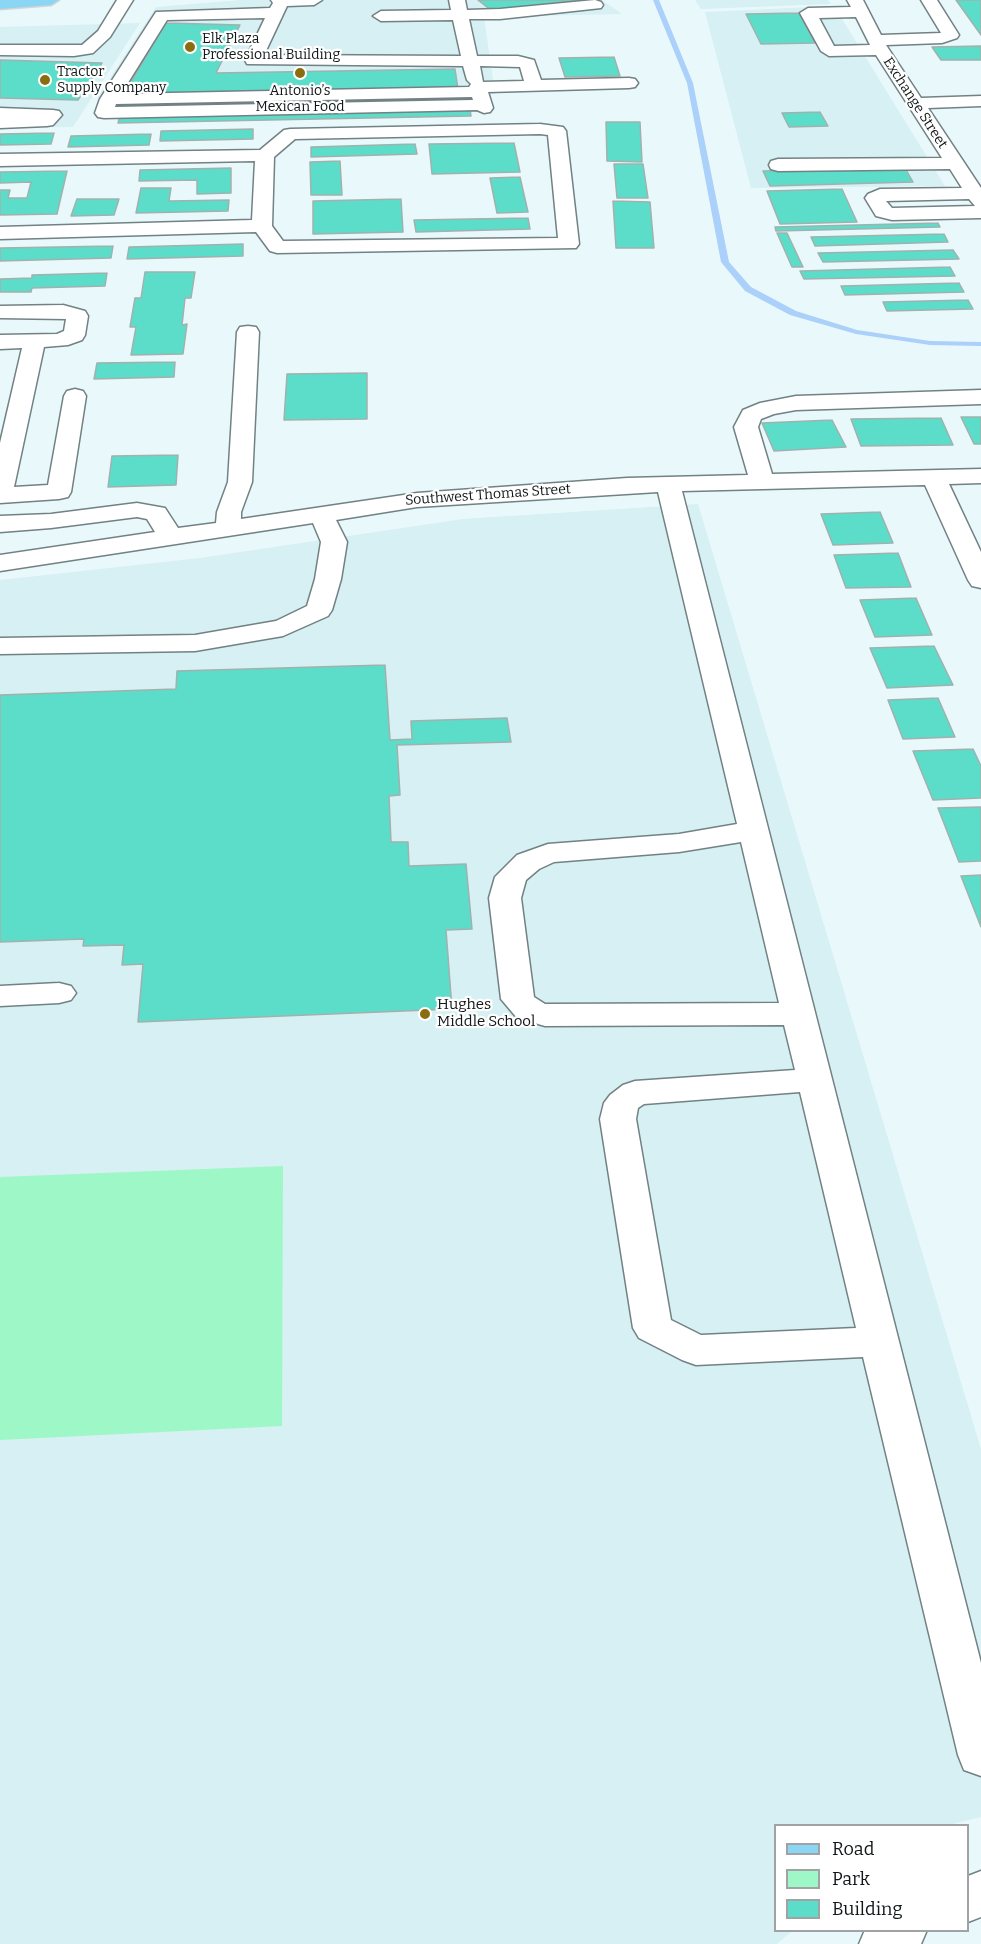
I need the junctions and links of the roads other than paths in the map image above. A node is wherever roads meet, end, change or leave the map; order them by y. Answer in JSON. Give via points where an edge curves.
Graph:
{"nodes":[{"id":1,"x":51,"y":0,"type":"edge"},
{"id":2,"x":125,"y":0,"type":"edge"},
{"id":3,"x":314,"y":0,"type":"edge"},
{"id":4,"x":387,"y":0,"type":"edge"},
{"id":5,"x":929,"y":0,"type":"edge"},
{"id":6,"x":0,"y":4,"type":"edge"},
{"id":7,"x":279,"y":5,"type":"edge"},
{"id":8,"x":595,"y":6,"type":"dead end"},
{"id":9,"x":859,"y":6,"type":"edge"},
{"id":10,"x":460,"y":14,"type":"edge"},
{"id":11,"x":104,"y":33,"type":"junction"},
{"id":12,"x":28,"y":34,"type":"dead end"},
{"id":13,"x":74,"y":34,"type":"dead end"},
{"id":14,"x":0,"y":35,"type":"edge"},
{"id":15,"x":879,"y":45,"type":"junction"},
{"id":16,"x":0,"y":50,"type":"edge"},
{"id":17,"x":470,"y":61,"type":"junction"},
{"id":18,"x":629,"y":83,"type":"dead end"},
{"id":19,"x":533,"y":84,"type":"junction"},
{"id":20,"x":480,"y":95,"type":"junction"},
{"id":21,"x":981,"y":101,"type":"edge"},
{"id":22,"x":916,"y":103,"type":"junction"},
{"id":23,"x":106,"y":106,"type":"junction"},
{"id":24,"x":0,"y":113,"type":"edge"},
{"id":25,"x":458,"y":118,"type":"dead end"},
{"id":26,"x":0,"y":123,"type":"edge"},
{"id":27,"x":490,"y":130,"type":"junction"},
{"id":28,"x":265,"y":155,"type":"junction"},
{"id":29,"x":0,"y":160,"type":"edge"},
{"id":30,"x":953,"y":163,"type":"junction"},
{"id":31,"x":778,"y":165,"type":"dead end"},
{"id":32,"x":978,"y":197,"type":"edge"},
{"id":33,"x":981,"y":212,"type":"edge"},
{"id":34,"x":261,"y":226,"type":"junction"},
{"id":35,"x":0,"y":233,"type":"edge"},
{"id":36,"x":0,"y":312,"type":"edge"},
{"id":37,"x":248,"y":332,"type":"dead end"},
{"id":38,"x":0,"y":342,"type":"edge"},
{"id":39,"x":34,"y":342,"type":"junction"},
{"id":40,"x":75,"y":396,"type":"dead end"},
{"id":41,"x":981,"y":396,"type":"edge"},
{"id":42,"x":981,"y":476,"type":"edge"},
{"id":43,"x":934,"y":477,"type":"junction"},
{"id":44,"x":762,"y":482,"type":"junction"},
{"id":45,"x":668,"y":484,"type":"junction"},
{"id":46,"x":0,"y":496,"type":"edge"},
{"id":47,"x":321,"y":514,"type":"junction"},
{"id":48,"x":0,"y":524,"type":"edge"},
{"id":49,"x":229,"y":528,"type":"junction"},
{"id":50,"x":171,"y":537,"type":"junction"},
{"id":51,"x":0,"y":563,"type":"edge"},
{"id":52,"x":981,"y":580,"type":"edge"},
{"id":53,"x":0,"y":646,"type":"edge"},
{"id":54,"x":753,"y":831,"type":"junction"},
{"id":55,"x":58,"y":993,"type":"dead end"},
{"id":56,"x":0,"y":996,"type":"edge"},
{"id":57,"x":798,"y":1014,"type":"junction"},
{"id":58,"x":814,"y":1080,"type":"junction"},
{"id":59,"x":879,"y":1342,"type":"junction"},
{"id":60,"x":981,"y":1755,"type":"edge"},
{"id":61,"x":899,"y":1932,"type":"edge"},
{"id":62,"x":884,"y":1944,"type":"edge"}],
"edges":[{"from":1,"to":6,"type":"main road"},
{"from":2,"to":11,"type":"street"},
{"from":3,"to":7,"type":"street"},
{"from":4,"to":10,"type":"street","via":[[381,19]]},
{"from":5,"to":15,"type":"street","via":[[951,35]]},
{"from":7,"to":17,"type":"street","via":[[253,60]]},
{"from":7,"to":23,"type":"street","via":[[162,15]]},
{"from":8,"to":10,"type":"street"},
{"from":9,"to":15,"type":"street","name":"Exchange Street"},
{"from":9,"to":15,"type":"street","via":[[807,13],[829,51]]},
{"from":10,"to":17,"type":"street"},
{"from":11,"to":13,"type":"street"},
{"from":11,"to":16,"type":"street","via":[[87,49]]},
{"from":12,"to":14,"type":"street"},
{"from":15,"to":22,"type":"street","name":"Exchange Street"},
{"from":17,"to":19,"type":"street","via":[[524,62]]},
{"from":17,"to":20,"type":"street"},
{"from":18,"to":19,"type":"street"},
{"from":19,"to":20,"type":"street"},
{"from":20,"to":23,"type":"street"},
{"from":20,"to":27,"type":"street"},
{"from":21,"to":22,"type":"street"},
{"from":22,"to":30,"type":"street","name":"Exchange Street"},
{"from":23,"to":25,"type":"street","via":[[100,125]]},
{"from":24,"to":26,"type":"street","via":[[53,115],[47,121]]},
{"from":27,"to":28,"type":"street","via":[[290,134]]},
{"from":27,"to":34,"type":"street","via":[[557,131],[569,244],[277,247]]},
{"from":28,"to":29,"type":"street"},
{"from":28,"to":34,"type":"street"},
{"from":30,"to":31,"type":"street"},
{"from":30,"to":32,"type":"street","name":"Exchange Street"},
{"from":32,"to":33,"type":"street","via":[[875,198],[883,212],[892,214]]},
{"from":34,"to":35,"type":"street"},
{"from":36,"to":39,"type":"street","via":[[63,310],[77,316],[74,335]]},
{"from":37,"to":49,"type":"street","via":[[240,482],[229,512]]},
{"from":38,"to":39,"type":"street"},
{"from":39,"to":46,"type":"street"},
{"from":40,"to":46,"type":"street","via":[[59,492]]},
{"from":41,"to":44,"type":"street","via":[[796,403],[760,411],[751,415],[746,427]]},
{"from":42,"to":43,"type":"street","name":"Southwest Thomas Street"},
{"from":43,"to":44,"type":"street","name":"Southwest Thomas Street"},
{"from":43,"to":52,"type":"street"},
{"from":44,"to":45,"type":"street","name":"Southwest Thomas Street"},
{"from":45,"to":47,"type":"street","name":"Southwest Thomas Street","via":[[417,500]]},
{"from":45,"to":54,"type":"street"},
{"from":47,"to":49,"type":"street","name":"Southwest Thomas Street"},
{"from":47,"to":53,"type":"street","via":[[334,542],[319,610],[283,628],[195,643]]},
{"from":48,"to":50,"type":"street","via":[[137,510],[156,513]]},
{"from":49,"to":50,"type":"street","name":"Southwest Thomas Street"},
{"from":50,"to":51,"type":"street","name":"Southwest Thomas Street"},
{"from":54,"to":57,"type":"street"},
{"from":54,"to":57,"type":"street","via":[[680,843],[548,853],[528,862],[511,877],[505,898],[518,999],[529,1011],[545,1015]]},
{"from":55,"to":56,"type":"street"},
{"from":57,"to":58,"type":"street"},
{"from":58,"to":59,"type":"street"},
{"from":58,"to":59,"type":"street","via":[[635,1093],[622,1103],[618,1119],[653,1328],[696,1350]]},
{"from":59,"to":60,"type":"street"},
{"from":61,"to":62,"type":"street"}]}
